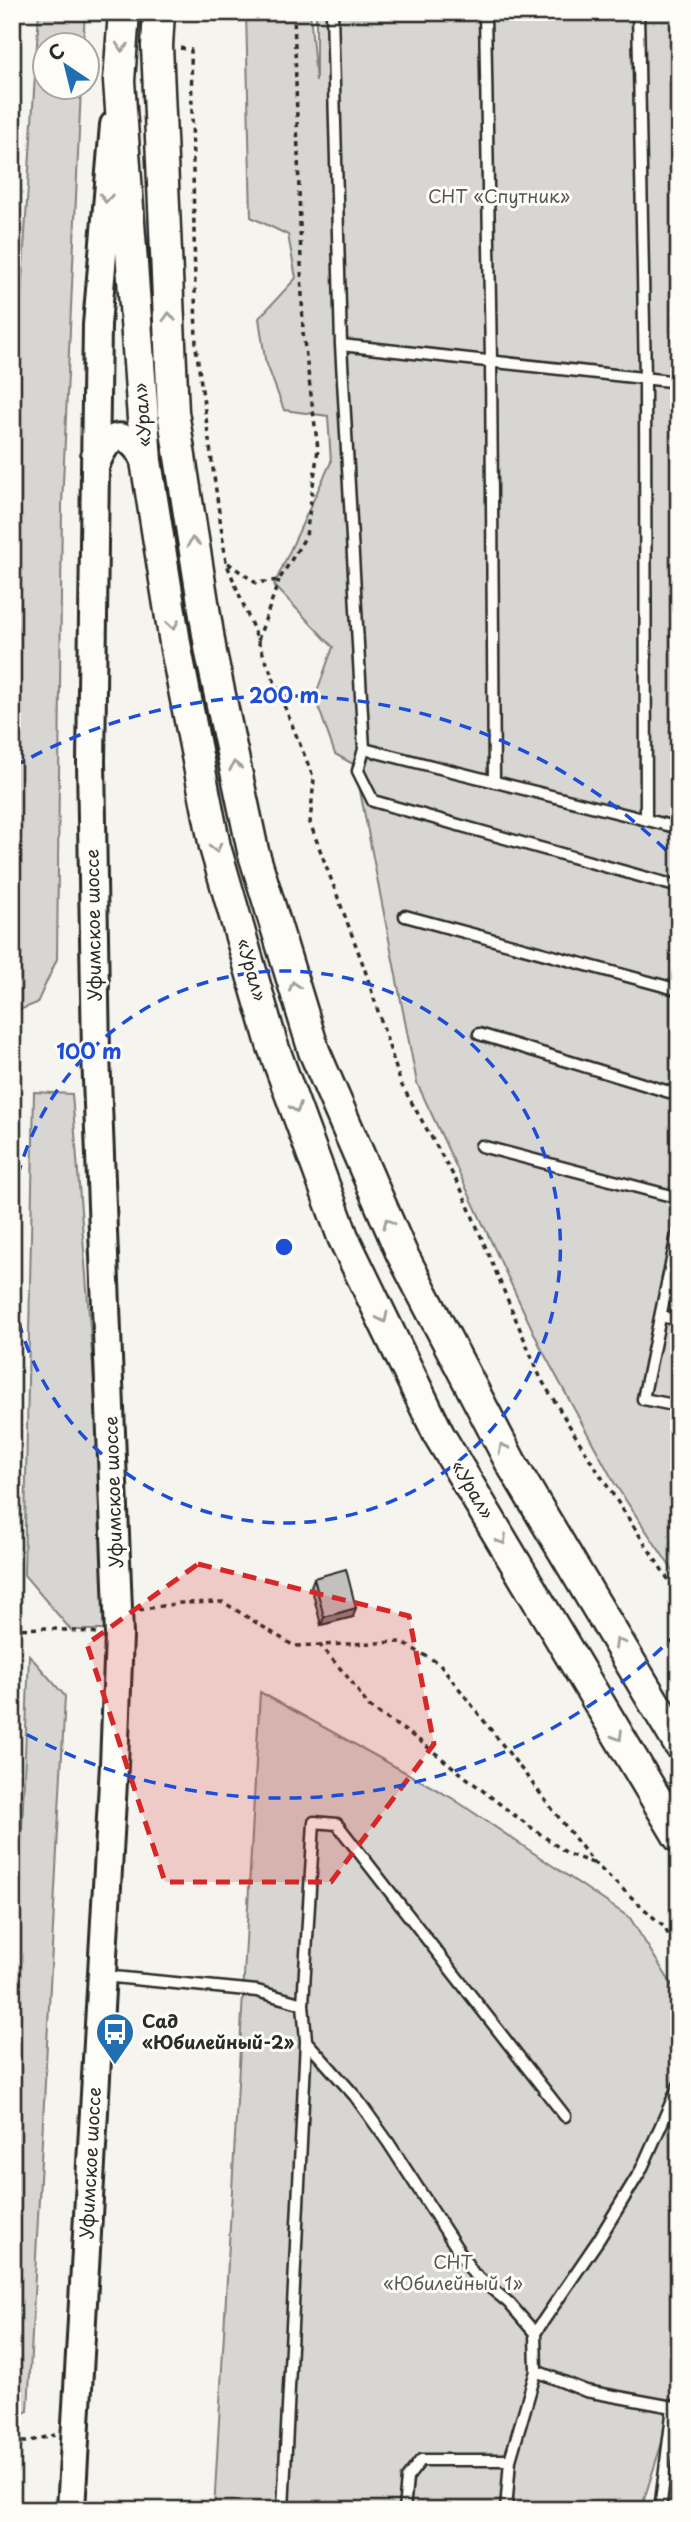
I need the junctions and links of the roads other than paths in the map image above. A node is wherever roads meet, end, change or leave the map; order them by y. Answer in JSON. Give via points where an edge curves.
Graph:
{"nodes":[{"id":1,"x":124,"y":12,"type":"edge"},
{"id":2,"x":159,"y":12,"type":"edge"},
{"id":3,"x":332,"y":12,"type":"edge"},
{"id":4,"x":485,"y":12,"type":"edge"},
{"id":5,"x":638,"y":12,"type":"edge"},
{"id":6,"x":119,"y":81,"type":"junction"},
{"id":7,"x":341,"y":345,"type":"junction"},
{"id":8,"x":491,"y":361,"type":"junction"},
{"id":9,"x":645,"y":378,"type":"junction"},
{"id":10,"x":679,"y":382,"type":"edge"},
{"id":11,"x":146,"y":461,"type":"junction"},
{"id":12,"x":94,"y":472,"type":"junction"},
{"id":13,"x":364,"y":749,"type":"junction"},
{"id":14,"x":494,"y":782,"type":"junction"},
{"id":15,"x":646,"y":820,"type":"junction"},
{"id":16,"x":679,"y":828,"type":"edge"},
{"id":17,"x":679,"y":887,"type":"edge"},
{"id":18,"x":405,"y":916,"type":"dead end"},
{"id":19,"x":679,"y":990,"type":"edge"},
{"id":20,"x":479,"y":1034,"type":"dead end"},
{"id":21,"x":679,"y":1095,"type":"edge"},
{"id":22,"x":481,"y":1146,"type":"dead end"},
{"id":23,"x":679,"y":1198,"type":"edge"},
{"id":24,"x":679,"y":1226,"type":"edge"},
{"id":25,"x":661,"y":1316,"type":"junction"},
{"id":26,"x":679,"y":1320,"type":"edge"},
{"id":27,"x":679,"y":1406,"type":"edge"},
{"id":28,"x":679,"y":1744,"type":"edge"},
{"id":29,"x":679,"y":1837,"type":"edge"},
{"id":30,"x":102,"y":1976,"type":"junction"},
{"id":31,"x":303,"y":2004,"type":"junction"},
{"id":32,"x":306,"y":2040,"type":"junction"},
{"id":33,"x":679,"y":2085,"type":"edge"},
{"id":34,"x":565,"y":2116,"type":"dead end"},
{"id":35,"x":535,"y":2333,"type":"junction"},
{"id":36,"x":536,"y":2371,"type":"junction"},
{"id":37,"x":510,"y":2460,"type":"junction"},
{"id":38,"x":71,"y":2510,"type":"edge"},
{"id":39,"x":283,"y":2510,"type":"edge"},
{"id":40,"x":404,"y":2510,"type":"edge"},
{"id":41,"x":506,"y":2510,"type":"edge"},
{"id":42,"x":660,"y":2510,"type":"edge"}],
"edges":[{"from":1,"to":6,"type":"main road","name":"«Урал»","one_way":true},
{"from":28,"to":2,"type":"main road","name":"«Урал»","one_way":true,"via":[[511,1463],[401,1252],[314,1051],[253,852],[211,653],[173,412]]},
{"from":3,"to":7,"type":"lane"},
{"from":4,"to":8,"type":"lane"},
{"from":5,"to":9,"type":"lane"},
{"from":6,"to":11,"type":"main road","name":"«Урал»"},
{"from":6,"to":12,"type":"main road","name":"Уфимское шоссе","one_way":true,"via":[[98,312]]},
{"from":7,"to":8,"type":"lane"},
{"from":7,"to":13,"type":"lane"},
{"from":8,"to":9,"type":"lane"},
{"from":8,"to":14,"type":"lane"},
{"from":9,"to":10,"type":"lane"},
{"from":9,"to":15,"type":"lane"},
{"from":11,"to":12,"type":"main road","via":[[130,440],[111,439],[102,447]]},
{"from":11,"to":29,"type":"main road","name":"«Урал»","one_way":true,"via":[[215,847],[272,1044],[343,1237],[439,1435]]},
{"from":12,"to":30,"type":"main road","name":"Уфимское шоссе","via":[[90,762],[96,1054],[119,1624]]},
{"from":13,"to":14,"type":"lane"},
{"from":13,"to":17,"type":"lane","via":[[358,771],[373,801]]},
{"from":14,"to":15,"type":"lane"},
{"from":15,"to":16,"type":"lane"},
{"from":18,"to":19,"type":"lane"},
{"from":20,"to":21,"type":"lane"},
{"from":22,"to":23,"type":"lane"},
{"from":24,"to":25,"type":"lane"},
{"from":25,"to":26,"type":"lane"},
{"from":25,"to":27,"type":"lane","via":[[643,1399]]},
{"from":30,"to":31,"type":"lane","via":[[257,1991]]},
{"from":30,"to":38,"type":"main road","name":"Уфимское шоссе"},
{"from":31,"to":32,"type":"lane"},
{"from":31,"to":34,"type":"lane","via":[[314,1822],[337,1824]]},
{"from":32,"to":35,"type":"lane","via":[[362,2105],[473,2273]]},
{"from":32,"to":39,"type":"lane"},
{"from":33,"to":35,"type":"lane","via":[[641,2169]]},
{"from":35,"to":36,"type":"lane"},
{"from":36,"to":37,"type":"lane"},
{"from":36,"to":42,"type":"lane","via":[[586,2391],[673,2407]]},
{"from":37,"to":40,"type":"lane","via":[[421,2460],[407,2477]]},
{"from":37,"to":41,"type":"lane"}]}
